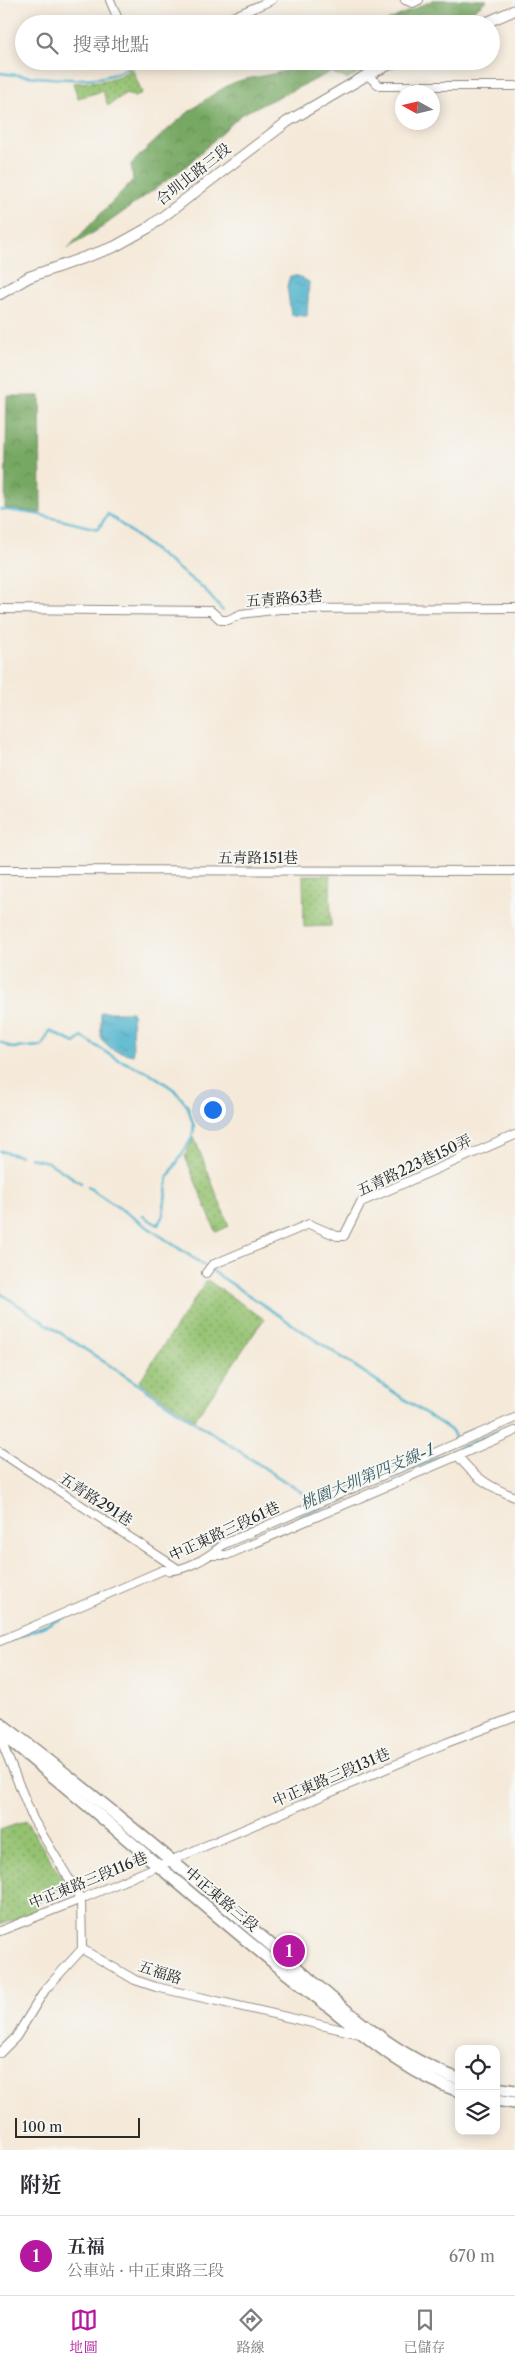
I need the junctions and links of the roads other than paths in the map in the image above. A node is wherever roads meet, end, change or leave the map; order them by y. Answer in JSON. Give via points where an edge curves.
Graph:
{"nodes":[{"id":1,"x":110,"y":0,"type":"edge"},
{"id":2,"x":272,"y":0,"type":"edge"},
{"id":3,"x":405,"y":0,"type":"edge"},
{"id":4,"x":419,"y":0,"type":"edge"},
{"id":5,"x":515,"y":10,"type":"edge"},
{"id":6,"x":116,"y":15,"type":"edge"},
{"id":7,"x":237,"y":15,"type":"edge"},
{"id":8,"x":500,"y":17,"type":"edge"},
{"id":9,"x":378,"y":70,"type":"edge"},
{"id":10,"x":367,"y":75,"type":"junction"},
{"id":11,"x":515,"y":86,"type":"edge"},
{"id":12,"x":0,"y":294,"type":"edge"},
{"id":13,"x":515,"y":608,"type":"edge"},
{"id":14,"x":0,"y":609,"type":"edge"},
{"id":15,"x":0,"y":870,"type":"edge"},
{"id":16,"x":515,"y":871,"type":"edge"},
{"id":17,"x":515,"y":1135,"type":"edge"},
{"id":18,"x":206,"y":1273,"type":"dead end"},
{"id":19,"x":515,"y":1418,"type":"edge"},
{"id":20,"x":515,"y":1431,"type":"edge"},
{"id":21,"x":0,"y":1452,"type":"edge"},
{"id":22,"x":458,"y":1456,"type":"junction"},
{"id":23,"x":515,"y":1496,"type":"edge"},
{"id":24,"x":212,"y":1554,"type":"junction"},
{"id":25,"x":178,"y":1569,"type":"junction"},
{"id":26,"x":0,"y":1642,"type":"edge"},
{"id":27,"x":515,"y":1717,"type":"edge"},
{"id":28,"x":0,"y":1723,"type":"edge"},
{"id":29,"x":0,"y":1733,"type":"edge"},
{"id":30,"x":0,"y":1738,"type":"edge"},
{"id":31,"x":171,"y":1860,"type":"junction"},
{"id":32,"x":160,"y":1866,"type":"junction"},
{"id":33,"x":81,"y":1899,"type":"junction"},
{"id":34,"x":0,"y":1931,"type":"edge"},
{"id":35,"x":82,"y":1949,"type":"junction"},
{"id":36,"x":366,"y":2035,"type":"junction"},
{"id":37,"x":0,"y":2053,"type":"edge"},
{"id":38,"x":455,"y":2077,"type":"edge"},
{"id":39,"x":500,"y":2089,"type":"edge"},
{"id":40,"x":457,"y":2090,"type":"edge"},
{"id":41,"x":515,"y":2091,"type":"edge"},
{"id":42,"x":500,"y":2101,"type":"edge"},
{"id":43,"x":515,"y":2103,"type":"edge"}],
"edges":[{"from":1,"to":6,"type":"street"},
{"from":2,"to":7,"type":"street"},
{"from":3,"to":4,"type":"street","via":[[412,3]]},
{"from":5,"to":8,"type":"street"},
{"from":9,"to":10,"type":"street","name":"合圳北路三段"},
{"from":10,"to":11,"type":"street","via":[[380,86]]},
{"from":10,"to":12,"type":"street","name":"合圳北路三段","via":[[287,122],[148,228],[114,247],[29,278]]},
{"from":13,"to":14,"type":"street","name":"五青路63巷","via":[[280,609],[241,614],[228,620],[221,620],[211,611]]},
{"from":15,"to":16,"type":"street","name":"五青路151巷"},
{"from":17,"to":18,"type":"street","name":"五青路223巷150弄","via":[[361,1202],[344,1236],[309,1224],[212,1265]]},
{"from":19,"to":24,"type":"street","name":"中正東路三段61巷","via":[[224,1544]]},
{"from":20,"to":22,"type":"street"},
{"from":21,"to":25,"type":"street","name":"五青路291巷"},
{"from":22,"to":23,"type":"street","via":[[479,1480]]},
{"from":22,"to":24,"type":"street","via":[[227,1555]]},
{"from":24,"to":25,"type":"street","name":"中正東路三段61巷"},
{"from":25,"to":26,"type":"street","name":"中正東路三段61巷","via":[[163,1570]]},
{"from":27,"to":31,"type":"street","name":"中正東路三段131巷"},
{"from":28,"to":31,"type":"main road","name":"中正東路三段"},
{"from":29,"to":32,"type":"main road","name":"中正東路三段"},
{"from":30,"to":33,"type":"street","via":[[32,1819]]},
{"from":31,"to":32,"type":"street","name":"中正東路三段131巷"},
{"from":31,"to":38,"type":"main road","name":"中正東路三段","via":[[367,2026],[413,2059]]},
{"from":32,"to":33,"type":"street","name":"中正東路三段116巷"},
{"from":32,"to":36,"type":"main road","name":"中正東路三段","via":[[285,1973]]},
{"from":33,"to":34,"type":"street","name":"中正東路三段116巷"},
{"from":33,"to":35,"type":"street"},
{"from":35,"to":36,"type":"street","name":"五福路","via":[[135,1980],[156,1988]]},
{"from":35,"to":37,"type":"street","via":[[45,1990],[16,2038]]},
{"from":36,"to":40,"type":"main road","name":"中正東路三段","via":[[423,2075]]},
{"from":39,"to":41,"type":"main road"},
{"from":42,"to":43,"type":"main road"}]}
